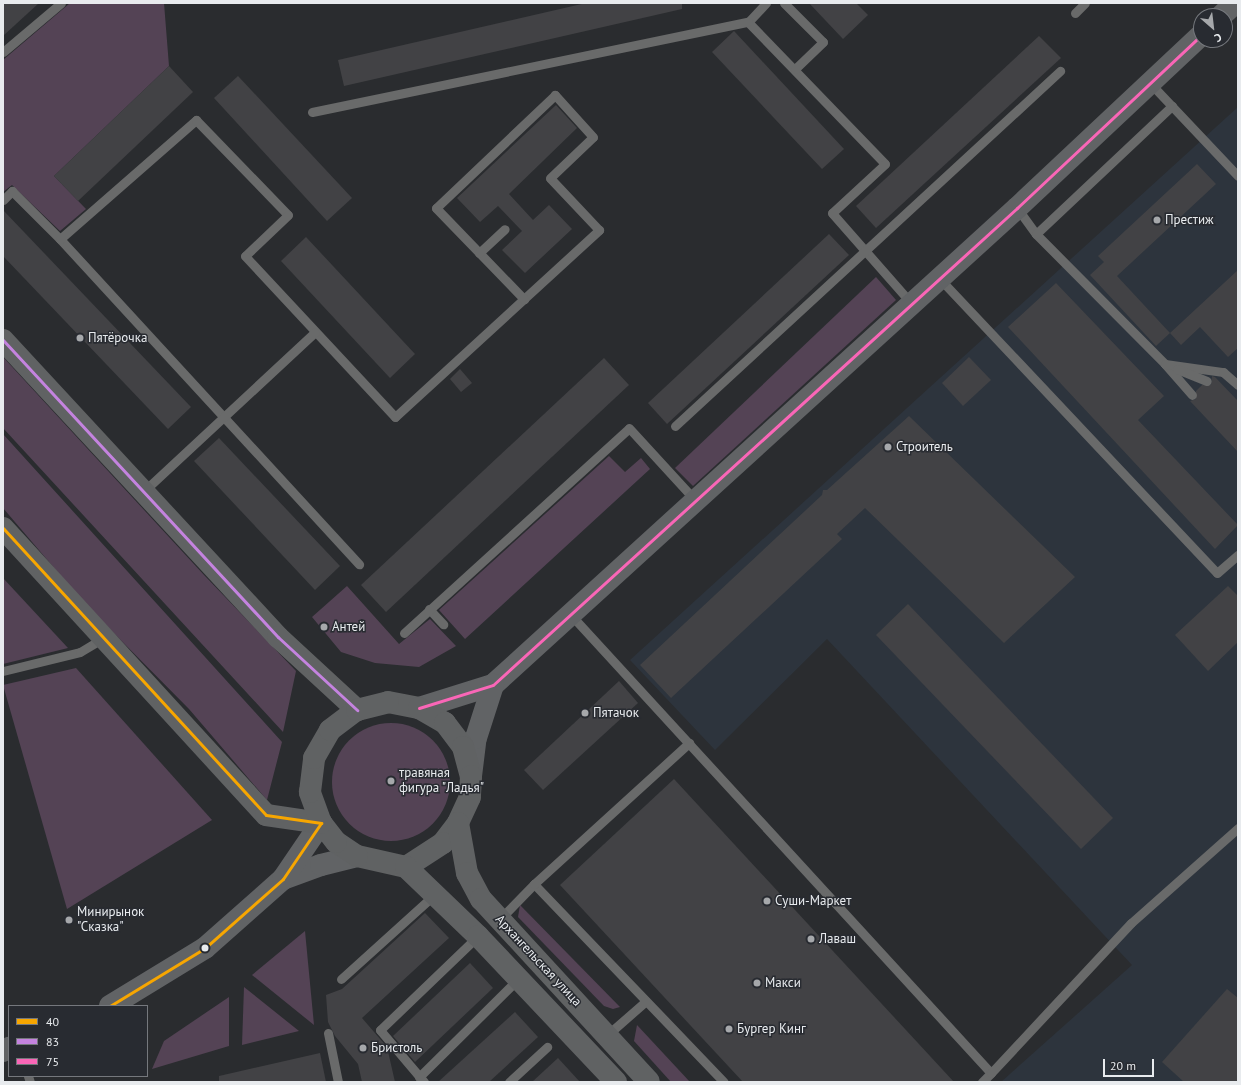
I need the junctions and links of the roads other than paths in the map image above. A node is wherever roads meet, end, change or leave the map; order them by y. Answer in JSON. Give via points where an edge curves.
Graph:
{"nodes":[{"id":1,"x":61,"y":3,"type":"edge"},
{"id":2,"x":766,"y":3,"type":"edge"},
{"id":3,"x":784,"y":3,"type":"edge"},
{"id":4,"x":1085,"y":3,"type":"edge"},
{"id":5,"x":1075,"y":12,"type":"dead end"},
{"id":6,"x":748,"y":22,"type":"junction"},
{"id":7,"x":1193,"y":43,"type":"edge"},
{"id":8,"x":3,"y":52,"type":"edge"},
{"id":9,"x":795,"y":69,"type":"junction"},
{"id":10,"x":1060,"y":71,"type":"dead end"},
{"id":11,"x":1150,"y":83,"type":"junction"},
{"id":12,"x":1172,"y":106,"type":"junction"},
{"id":13,"x":312,"y":112,"type":"dead end"},
{"id":14,"x":1238,"y":176,"type":"edge"},
{"id":15,"x":3,"y":200,"type":"edge"},
{"id":16,"x":1017,"y":208,"type":"junction"},
{"id":17,"x":504,"y":229,"type":"dead end"},
{"id":18,"x":1036,"y":234,"type":"junction"},
{"id":19,"x":60,"y":239,"type":"junction"},
{"id":20,"x":866,"y":250,"type":"junction"},
{"id":21,"x":479,"y":253,"type":"junction"},
{"id":22,"x":939,"y":278,"type":"junction"},
{"id":23,"x":524,"y":299,"type":"junction"},
{"id":24,"x":911,"y":303,"type":"junction"},
{"id":25,"x":315,"y":332,"type":"junction"},
{"id":26,"x":3,"y":340,"type":"edge"},
{"id":27,"x":1164,"y":364,"type":"junction"},
{"id":28,"x":1223,"y":372,"type":"junction"},
{"id":29,"x":1238,"y":375,"type":"edge"},
{"id":30,"x":1207,"y":381,"type":"dead end"},
{"id":31,"x":1238,"y":386,"type":"edge"},
{"id":32,"x":1192,"y":395,"type":"dead end"},
{"id":33,"x":224,"y":416,"type":"junction"},
{"id":34,"x":675,"y":426,"type":"dead end"},
{"id":35,"x":144,"y":491,"type":"junction"},
{"id":36,"x":696,"y":501,"type":"junction"},
{"id":37,"x":3,"y":528,"type":"edge"},
{"id":38,"x":1238,"y":554,"type":"edge"},
{"id":39,"x":359,"y":564,"type":"dead end"},
{"id":40,"x":429,"y":609,"type":"junction"},
{"id":41,"x":571,"y":615,"type":"junction"},
{"id":42,"x":443,"y":624,"type":"dead end"},
{"id":43,"x":404,"y":633,"type":"dead end"},
{"id":44,"x":104,"y":637,"type":"junction"},
{"id":45,"x":3,"y":671,"type":"edge"},
{"id":46,"x":493,"y":686,"type":"junction"},
{"id":47,"x":419,"y":708,"type":"junction"},
{"id":48,"x":357,"y":710,"type":"junction"},
{"id":49,"x":689,"y":743,"type":"junction"},
{"id":50,"x":471,"y":776,"type":"junction"},
{"id":51,"x":321,"y":823,"type":"junction"},
{"id":52,"x":458,"y":823,"type":"junction"},
{"id":53,"x":1238,"y":828,"type":"edge"},
{"id":54,"x":357,"y":856,"type":"junction"},
{"id":55,"x":406,"y":867,"type":"junction"},
{"id":56,"x":283,"y":879,"type":"junction"},
{"id":57,"x":534,"y":884,"type":"junction"},
{"id":58,"x":435,"y":894,"type":"junction"},
{"id":59,"x":498,"y":920,"type":"junction"},
{"id":60,"x":478,"y":936,"type":"junction"},
{"id":61,"x":341,"y":979,"type":"dead end"},
{"id":62,"x":518,"y":979,"type":"junction"},
{"id":63,"x":646,"y":1001,"type":"junction"},
{"id":64,"x":112,"y":1005,"type":"edge"},
{"id":65,"x":328,"y":1033,"type":"dead end"},
{"id":66,"x":606,"y":1036,"type":"junction"},
{"id":67,"x":548,"y":1047,"type":"dead end"},
{"id":68,"x":991,"y":1074,"type":"junction"},
{"id":69,"x":422,"y":1080,"type":"edge"},
{"id":70,"x":338,"y":1082,"type":"edge"},
{"id":71,"x":509,"y":1082,"type":"edge"},
{"id":72,"x":616,"y":1082,"type":"edge"},
{"id":73,"x":649,"y":1082,"type":"edge"},
{"id":74,"x":724,"y":1082,"type":"edge"},
{"id":75,"x":982,"y":1082,"type":"edge"}],
"edges":[{"from":1,"to":8,"type":"lane"},
{"from":2,"to":6,"type":"lane"},
{"from":3,"to":9,"type":"lane","via":[[822,42]]},
{"from":4,"to":5,"type":"lane"},
{"from":6,"to":9,"type":"lane"},
{"from":6,"to":13,"type":"lane"},
{"from":7,"to":11,"type":"main road"},
{"from":9,"to":20,"type":"lane","via":[[885,164],[832,213]]},
{"from":10,"to":20,"type":"lane"},
{"from":11,"to":12,"type":"lane"},
{"from":11,"to":16,"type":"main road"},
{"from":12,"to":14,"type":"lane"},
{"from":12,"to":18,"type":"lane"},
{"from":15,"to":19,"type":"lane","via":[[12,191]]},
{"from":16,"to":18,"type":"lane"},
{"from":16,"to":22,"type":"main road"},
{"from":17,"to":21,"type":"lane"},
{"from":18,"to":27,"type":"lane"},
{"from":19,"to":25,"type":"lane","via":[[196,120],[288,215],[245,256]]},
{"from":19,"to":33,"type":"lane"},
{"from":20,"to":24,"type":"lane"},
{"from":20,"to":34,"type":"lane"},
{"from":21,"to":23,"type":"lane"},
{"from":21,"to":23,"type":"lane","via":[[436,208],[555,94],[593,137],[550,178],[599,230]]},
{"from":22,"to":24,"type":"main road"},
{"from":22,"to":38,"type":"lane","via":[[1217,573]]},
{"from":23,"to":25,"type":"lane","via":[[395,417]]},
{"from":24,"to":36,"type":"main road"},
{"from":25,"to":33,"type":"lane"},
{"from":26,"to":35,"type":"main road"},
{"from":27,"to":28,"type":"lane"},
{"from":27,"to":30,"type":"lane"},
{"from":27,"to":32,"type":"lane"},
{"from":28,"to":29,"type":"lane"},
{"from":28,"to":31,"type":"lane"},
{"from":33,"to":35,"type":"lane"},
{"from":33,"to":39,"type":"lane"},
{"from":35,"to":48,"type":"main road","via":[[278,637]]},
{"from":36,"to":40,"type":"lane","via":[[628,428]]},
{"from":36,"to":41,"type":"main road"},
{"from":37,"to":44,"type":"main road"},
{"from":40,"to":42,"type":"lane"},
{"from":40,"to":43,"type":"lane"},
{"from":41,"to":46,"type":"main road"},
{"from":41,"to":49,"type":"lane"},
{"from":44,"to":45,"type":"lane","via":[[80,652]]},
{"from":44,"to":51,"type":"main road","via":[[266,815]]},
{"from":46,"to":47,"type":"main road"},
{"from":46,"to":50,"type":"main road","via":[[476,738]]},
{"from":47,"to":48,"type":"main road","via":[[388,702]]},
{"from":47,"to":50,"type":"main road","via":[[445,723],[463,747]]},
{"from":48,"to":51,"type":"main road","via":[[330,730],[314,758],[310,792]]},
{"from":49,"to":57,"type":"lane"},
{"from":49,"to":68,"type":"lane"},
{"from":50,"to":52,"type":"main road","via":[[470,797]]},
{"from":51,"to":54,"type":"main road","via":[[336,842]]},
{"from":51,"to":56,"type":"main road"},
{"from":52,"to":55,"type":"main road","via":[[443,843]]},
{"from":52,"to":59,"type":"main road","name":"Архангельская улица","via":[[467,872],[481,899]]},
{"from":53,"to":68,"type":"lane","via":[[1131,923]]},
{"from":54,"to":55,"type":"main road"},
{"from":54,"to":56,"type":"main road","via":[[321,864]]},
{"from":55,"to":58,"type":"main road","name":"Архангельская улица"},
{"from":56,"to":64,"type":"main road","via":[[205,948]]},
{"from":57,"to":59,"type":"lane"},
{"from":57,"to":63,"type":"lane"},
{"from":58,"to":60,"type":"main road","name":"Архангельская улица"},
{"from":58,"to":61,"type":"lane"},
{"from":59,"to":66,"type":"main road","name":"Архангельская улица"},
{"from":60,"to":62,"type":"main road","name":"Архангельская улица"},
{"from":60,"to":69,"type":"lane","via":[[380,1030]]},
{"from":62,"to":69,"type":"lane"},
{"from":62,"to":72,"type":"main road","name":"Архангельская улица"},
{"from":63,"to":66,"type":"lane"},
{"from":63,"to":74,"type":"lane"},
{"from":65,"to":70,"type":"lane"},
{"from":66,"to":73,"type":"main road","name":"Архангельская улица"},
{"from":67,"to":71,"type":"lane"},
{"from":68,"to":75,"type":"lane"}]}
